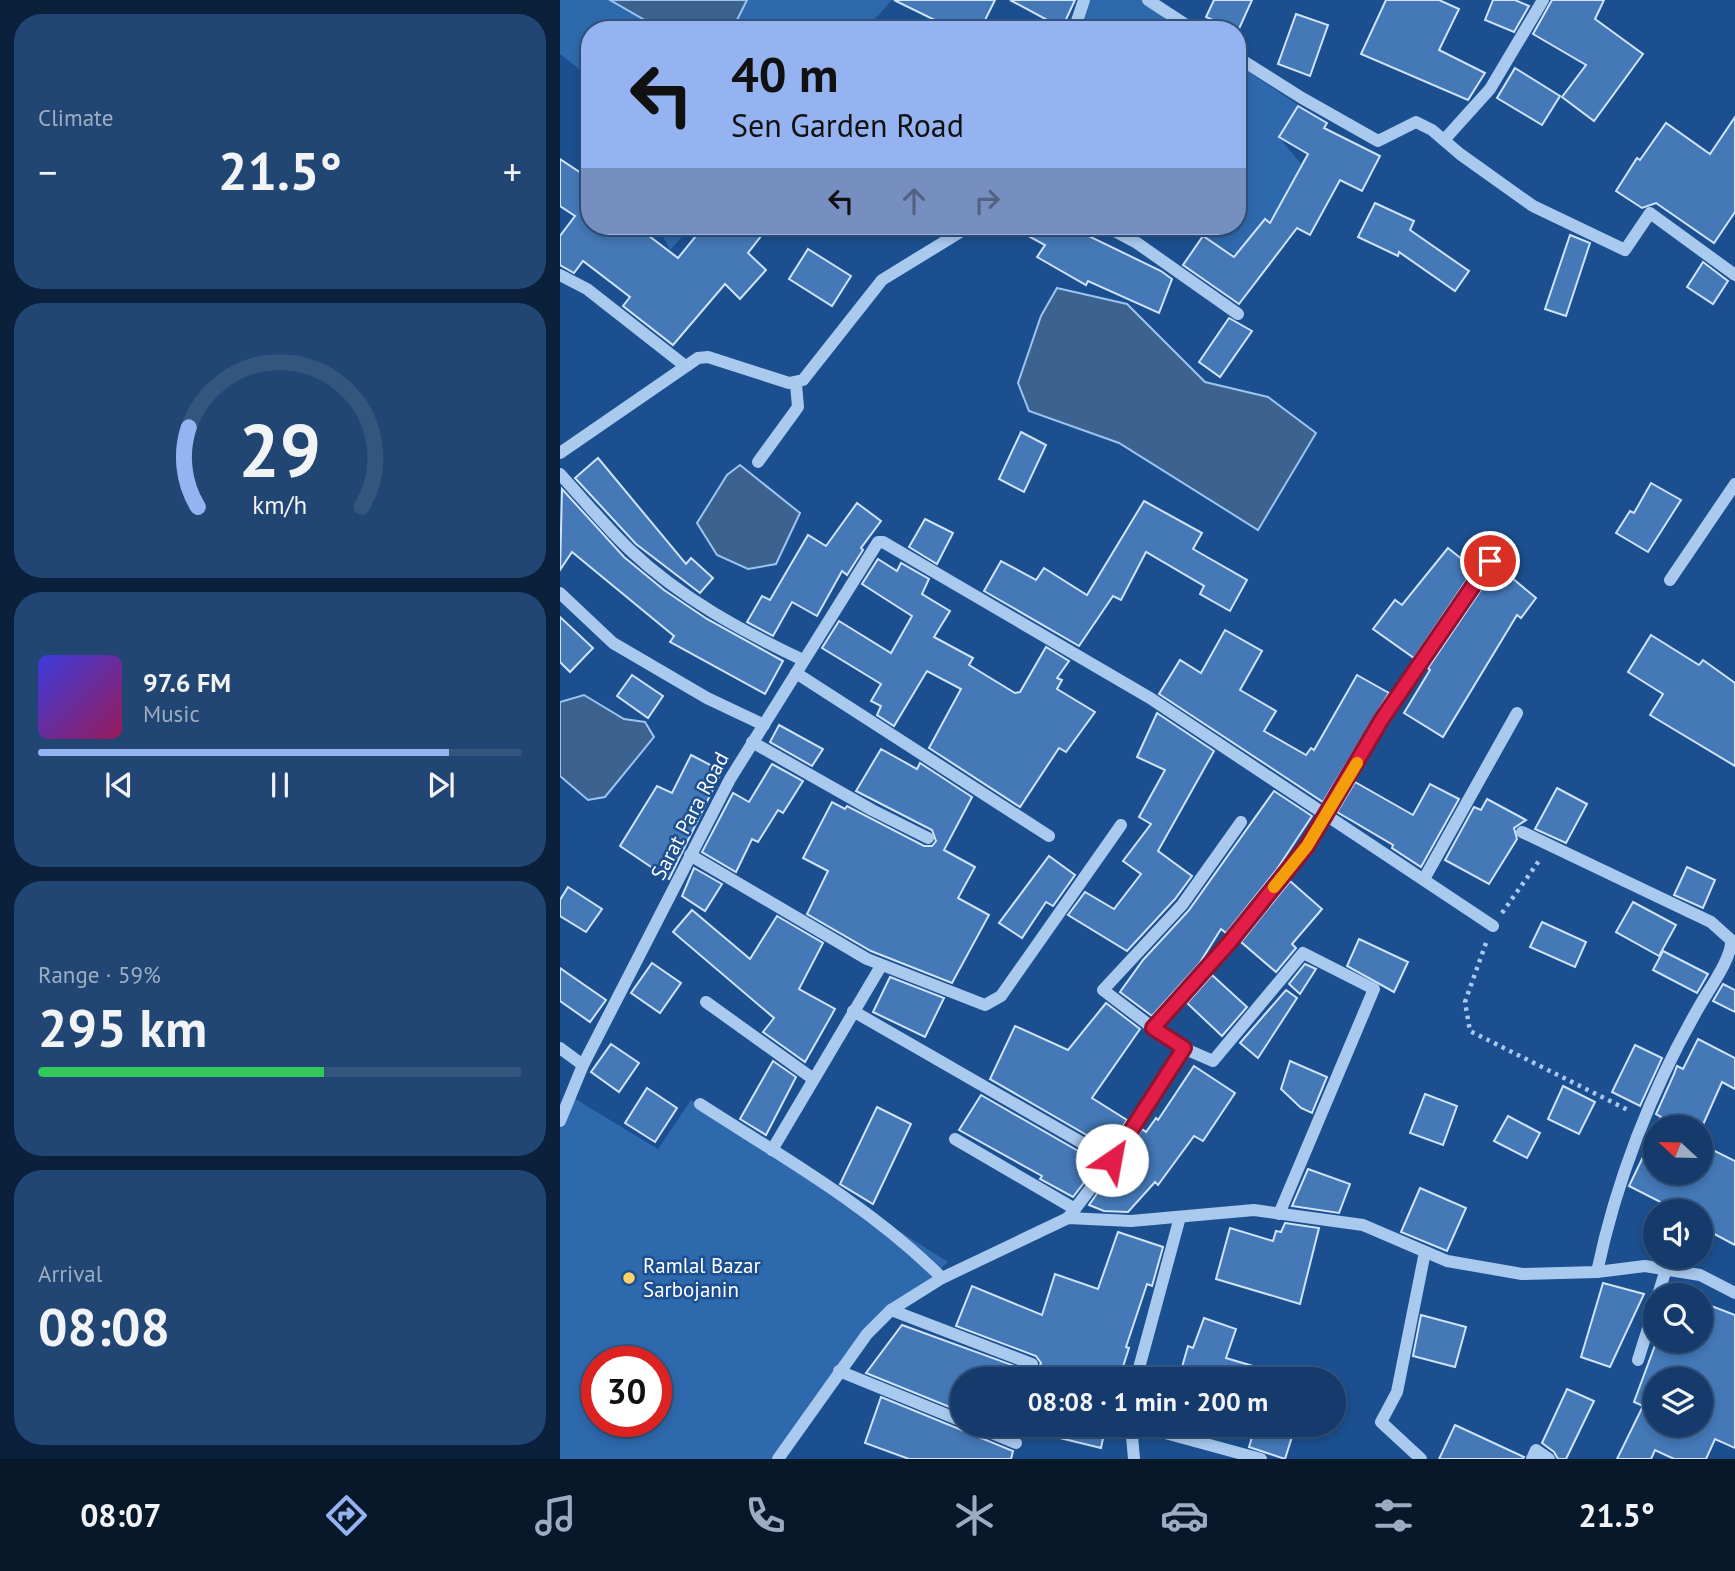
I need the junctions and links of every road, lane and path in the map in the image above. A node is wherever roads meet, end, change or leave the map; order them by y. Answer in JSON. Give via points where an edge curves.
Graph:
{"nodes":[{"id":1,"x":1084,"y":0,"type":"edge"},
{"id":2,"x":1148,"y":0,"type":"edge"},
{"id":3,"x":1543,"y":0,"type":"edge"},
{"id":4,"x":1077,"y":21,"type":"edge"},
{"id":5,"x":1180,"y":21,"type":"edge"},
{"id":6,"x":1246,"y":62,"type":"edge"},
{"id":7,"x":1444,"y":140,"type":"junction"},
{"id":8,"x":955,"y":235,"type":"edge"},
{"id":9,"x":1121,"y":235,"type":"edge"},
{"id":10,"x":560,"y":275,"type":"edge"},
{"id":11,"x":1735,"y":275,"type":"edge"},
{"id":12,"x":1238,"y":314,"type":"dead end"},
{"id":13,"x":684,"y":365,"type":"junction"},
{"id":14,"x":796,"y":384,"type":"junction"},
{"id":15,"x":560,"y":453,"type":"edge"},
{"id":16,"x":758,"y":462,"type":"dead end"},
{"id":17,"x":560,"y":474,"type":"edge"},
{"id":18,"x":1735,"y":484,"type":"edge"},
{"id":19,"x":1490,"y":561,"type":"dead end"},
{"id":20,"x":1670,"y":580,"type":"dead end"},
{"id":21,"x":560,"y":593,"type":"edge"},
{"id":22,"x":803,"y":660,"type":"junction"},
{"id":23,"x":796,"y":673,"type":"junction"},
{"id":24,"x":1517,"y":713,"type":"dead end"},
{"id":25,"x":764,"y":725,"type":"junction"},
{"id":26,"x":752,"y":742,"type":"junction"},
{"id":27,"x":1327,"y":814,"type":"junction"},
{"id":28,"x":1241,"y":822,"type":"dead end"},
{"id":29,"x":1121,"y":825,"type":"dead end"},
{"id":30,"x":1521,"y":832,"type":"dead end"},
{"id":31,"x":1049,"y":836,"type":"dead end"},
{"id":32,"x":928,"y":838,"type":"dead end"},
{"id":33,"x":1551,"y":845,"type":"junction"},
{"id":34,"x":690,"y":855,"type":"junction"},
{"id":35,"x":1424,"y":879,"type":"junction"},
{"id":36,"x":1493,"y":926,"type":"junction"},
{"id":37,"x":881,"y":966,"type":"junction"},
{"id":38,"x":706,"y":1002,"type":"dead end"},
{"id":39,"x":853,"y":1011,"type":"junction"},
{"id":40,"x":1153,"y":1028,"type":"junction"},
{"id":41,"x":560,"y":1048,"type":"edge"},
{"id":42,"x":1184,"y":1048,"type":"junction"},
{"id":43,"x":583,"y":1066,"type":"junction"},
{"id":44,"x":812,"y":1078,"type":"junction"},
{"id":45,"x":701,"y":1104,"type":"dead end"},
{"id":46,"x":1648,"y":1115,"type":"edge"},
{"id":47,"x":1643,"y":1117,"type":"edge"},
{"id":48,"x":560,"y":1121,"type":"edge"},
{"id":49,"x":1643,"y":1129,"type":"edge"},
{"id":50,"x":955,"y":1139,"type":"dead end"},
{"id":51,"x":772,"y":1150,"type":"junction"},
{"id":52,"x":1112,"y":1160,"type":"junction"},
{"id":53,"x":1071,"y":1214,"type":"junction"},
{"id":54,"x":1279,"y":1214,"type":"junction"},
{"id":55,"x":1180,"y":1217,"type":"junction"},
{"id":56,"x":1425,"y":1252,"type":"junction"},
{"id":57,"x":1643,"y":1266,"type":"edge"},
{"id":58,"x":1666,"y":1269,"type":"joint"},
{"id":59,"x":1597,"y":1272,"type":"junction"},
{"id":60,"x":942,"y":1278,"type":"junction"},
{"id":61,"x":1662,"y":1283,"type":"edge"},
{"id":62,"x":1735,"y":1293,"type":"edge"},
{"id":63,"x":891,"y":1310,"type":"junction"},
{"id":64,"x":1643,"y":1344,"type":"edge"},
{"id":65,"x":1638,"y":1360,"type":"dead end"},
{"id":66,"x":1032,"y":1364,"type":"dead end"},
{"id":67,"x":1139,"y":1367,"type":"edge"},
{"id":68,"x":839,"y":1371,"type":"junction"},
{"id":69,"x":950,"y":1416,"type":"edge"},
{"id":70,"x":1001,"y":1437,"type":"edge"},
{"id":71,"x":1133,"y":1437,"type":"edge"},
{"id":72,"x":1180,"y":1437,"type":"edge"},
{"id":73,"x":1016,"y":1443,"type":"dead end"},
{"id":74,"x":778,"y":1459,"type":"edge"},
{"id":75,"x":1134,"y":1459,"type":"edge"},
{"id":76,"x":1261,"y":1459,"type":"edge"},
{"id":77,"x":1421,"y":1459,"type":"edge"},
{"id":78,"x":1532,"y":1459,"type":"edge"},
{"id":79,"x":1549,"y":1459,"type":"edge"}],
"edges":[{"from":1,"to":4,"type":"street"},
{"from":2,"to":5,"type":"street"},
{"from":3,"to":7,"type":"street","via":[[1490,89]]},
{"from":6,"to":7,"type":"street","via":[[1378,141],[1416,122]]},
{"from":7,"to":11,"type":"street","via":[[1533,206],[1625,250],[1650,213]]},
{"from":8,"to":14,"type":"street","via":[[882,280]]},
{"from":9,"to":12,"type":"street"},
{"from":10,"to":13,"type":"street","via":[[587,289]]},
{"from":13,"to":14,"type":"street","via":[[708,357]]},
{"from":13,"to":15,"type":"street"},
{"from":14,"to":16,"type":"street","via":[[798,407]]},
{"from":17,"to":22,"type":"street","via":[[628,548],[688,598],[739,630]]},
{"from":18,"to":20,"type":"street"},
{"from":19,"to":27,"type":"street","via":[[1382,719]]},
{"from":21,"to":25,"type":"street","via":[[613,643]]},
{"from":22,"to":23,"type":"street","name":"Sarat Para Road"},
{"from":22,"to":27,"type":"street","name":"Sarat Para Road","via":[[878,542],[883,542],[1150,698]]},
{"from":23,"to":25,"type":"street","name":"Sarat Para Road"},
{"from":23,"to":31,"type":"street"},
{"from":24,"to":35,"type":"street"},
{"from":25,"to":26,"type":"street","name":"Sarat Para Road"},
{"from":26,"to":32,"type":"street"},
{"from":26,"to":34,"type":"street","name":"Sarat Para Road"},
{"from":27,"to":35,"type":"street"},
{"from":27,"to":40,"type":"street","via":[[1300,856]]},
{"from":28,"to":40,"type":"street","via":[[1182,905],[1103,990]]},
{"from":29,"to":37,"type":"street","via":[[994,1002],[985,1005]]},
{"from":30,"to":33,"type":"street"},
{"from":33,"to":36,"type":"path"},
{"from":33,"to":46,"type":"street","via":[[1711,922],[1731,940],[1732,947],[1671,1055]]},
{"from":34,"to":37,"type":"street"},
{"from":34,"to":43,"type":"street","name":"Sarat Para Road"},
{"from":35,"to":36,"type":"street"},
{"from":36,"to":47,"type":"path","via":[[1465,1002],[1470,1031]]},
{"from":37,"to":39,"type":"street"},
{"from":38,"to":44,"type":"street"},
{"from":39,"to":44,"type":"street"},
{"from":39,"to":52,"type":"street"},
{"from":40,"to":42,"type":"street"},
{"from":41,"to":43,"type":"street"},
{"from":42,"to":52,"type":"street"},
{"from":42,"to":54,"type":"street","via":[[1213,1062],[1303,953],[1374,989]]},
{"from":43,"to":48,"type":"street","name":"Sarat Para Road"},
{"from":44,"to":51,"type":"street"},
{"from":45,"to":51,"type":"street"},
{"from":49,"to":59,"type":"street","via":[[1610,1211]]},
{"from":50,"to":53,"type":"street"},
{"from":51,"to":60,"type":"street","via":[[905,1240]]},
{"from":52,"to":53,"type":"street"},
{"from":53,"to":55,"type":"street","via":[[1131,1221]]},
{"from":53,"to":60,"type":"street"},
{"from":54,"to":55,"type":"street","via":[[1254,1210]]},
{"from":54,"to":56,"type":"street","via":[[1363,1225]]},
{"from":55,"to":67,"type":"street"},
{"from":56,"to":59,"type":"street","via":[[1447,1261],[1522,1274]]},
{"from":56,"to":77,"type":"street","via":[[1397,1392],[1381,1422]]},
{"from":57,"to":59,"type":"street"},
{"from":58,"to":61,"type":"street"},
{"from":58,"to":62,"type":"street","via":[[1700,1275]]},
{"from":60,"to":63,"type":"street"},
{"from":63,"to":66,"type":"street"},
{"from":63,"to":68,"type":"street"},
{"from":64,"to":65,"type":"street"},
{"from":68,"to":69,"type":"street"},
{"from":68,"to":74,"type":"street"},
{"from":70,"to":73,"type":"street"},
{"from":71,"to":75,"type":"street"},
{"from":72,"to":76,"type":"street"},
{"from":78,"to":79,"type":"street","via":[[1536,1450]]}]}
